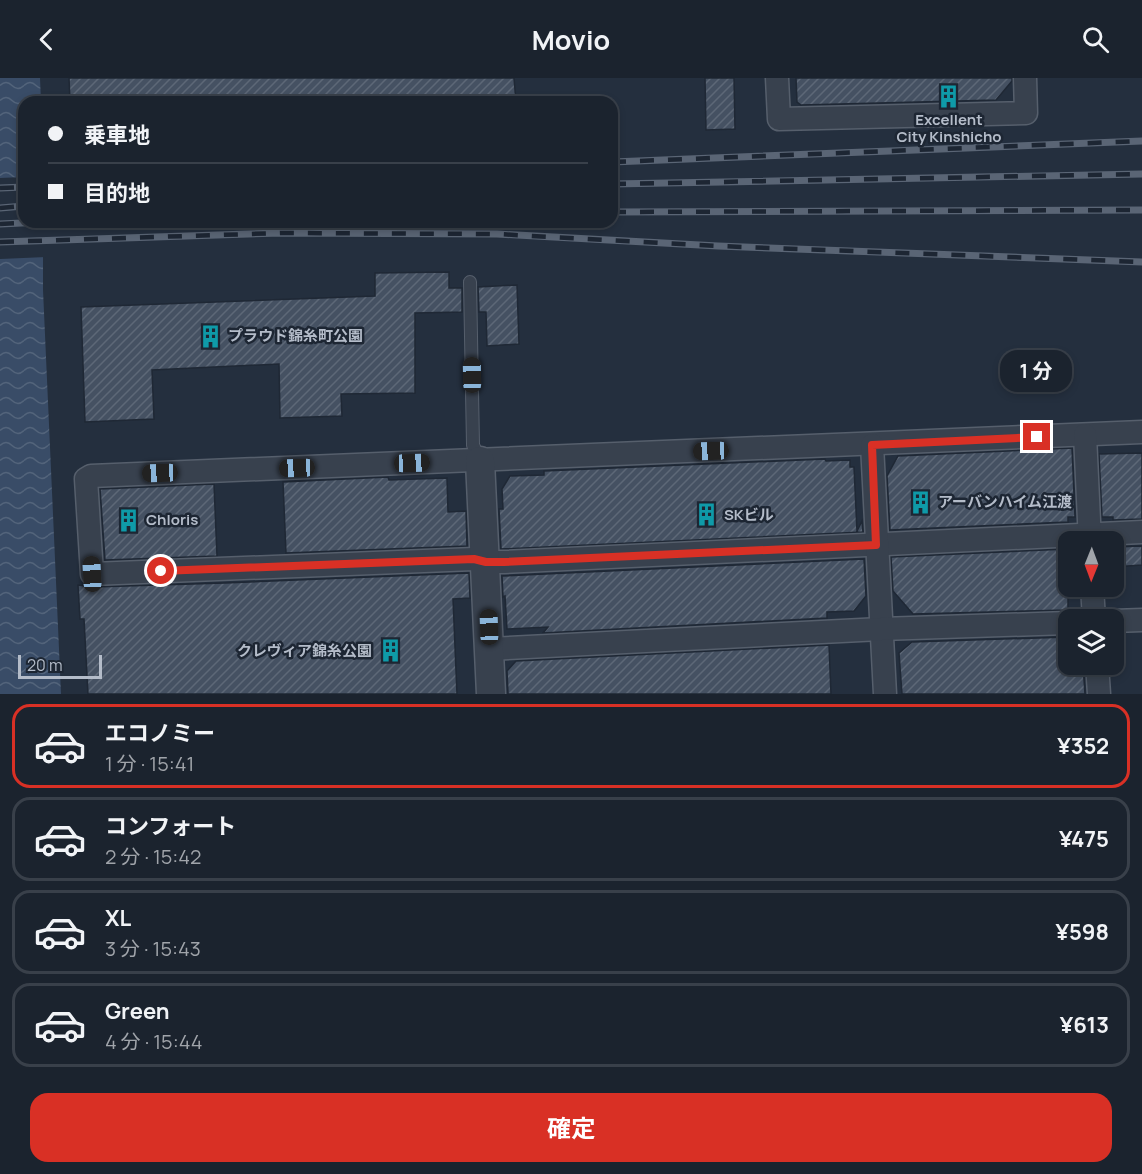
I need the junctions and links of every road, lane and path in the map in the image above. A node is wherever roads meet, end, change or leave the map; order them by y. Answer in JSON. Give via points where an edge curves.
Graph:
{"nodes":[{"id":1,"x":777,"y":78,"type":"edge"},
{"id":2,"x":1025,"y":78,"type":"edge"},
{"id":3,"x":470,"y":282,"type":"dead end"},
{"id":4,"x":1142,"y":432,"type":"edge"},
{"id":5,"x":1085,"y":435,"type":"junction"},
{"id":6,"x":872,"y":445,"type":"junction"},
{"id":7,"x":480,"y":461,"type":"junction"},
{"id":8,"x":1090,"y":531,"type":"edge"},
{"id":9,"x":1142,"y":532,"type":"edge"},
{"id":10,"x":1124,"y":534,"type":"edge"},
{"id":11,"x":1058,"y":539,"type":"edge"},
{"id":12,"x":876,"y":545,"type":"junction"},
{"id":13,"x":486,"y":562,"type":"junction"},
{"id":14,"x":1142,"y":620,"type":"edge"},
{"id":15,"x":1124,"y":621,"type":"edge"},
{"id":16,"x":1058,"y":623,"type":"edge"},
{"id":17,"x":881,"y":629,"type":"junction"},
{"id":18,"x":490,"y":649,"type":"junction"},
{"id":19,"x":1098,"y":675,"type":"edge"},
{"id":20,"x":491,"y":694,"type":"edge"},
{"id":21,"x":885,"y":694,"type":"edge"},
{"id":22,"x":1099,"y":694,"type":"edge"}],
"edges":[{"from":1,"to":2,"type":"street","via":[[779,119],[1026,113]]},
{"from":3,"to":7,"type":"lane","via":[[473,445]]},
{"from":4,"to":5,"type":"street"},
{"from":5,"to":6,"type":"street"},
{"from":5,"to":8,"type":"street"},
{"from":6,"to":7,"type":"street"},
{"from":6,"to":12,"type":"street"},
{"from":7,"to":13,"type":"street"},
{"from":7,"to":13,"type":"street","via":[[86,479],[92,574],[474,559]]},
{"from":9,"to":10,"type":"street"},
{"from":11,"to":12,"type":"street"},
{"from":12,"to":13,"type":"street"},
{"from":12,"to":17,"type":"street"},
{"from":13,"to":18,"type":"street"},
{"from":14,"to":15,"type":"street"},
{"from":16,"to":17,"type":"street"},
{"from":17,"to":18,"type":"street"},
{"from":17,"to":21,"type":"street"},
{"from":18,"to":20,"type":"street"},
{"from":19,"to":22,"type":"street"}]}
